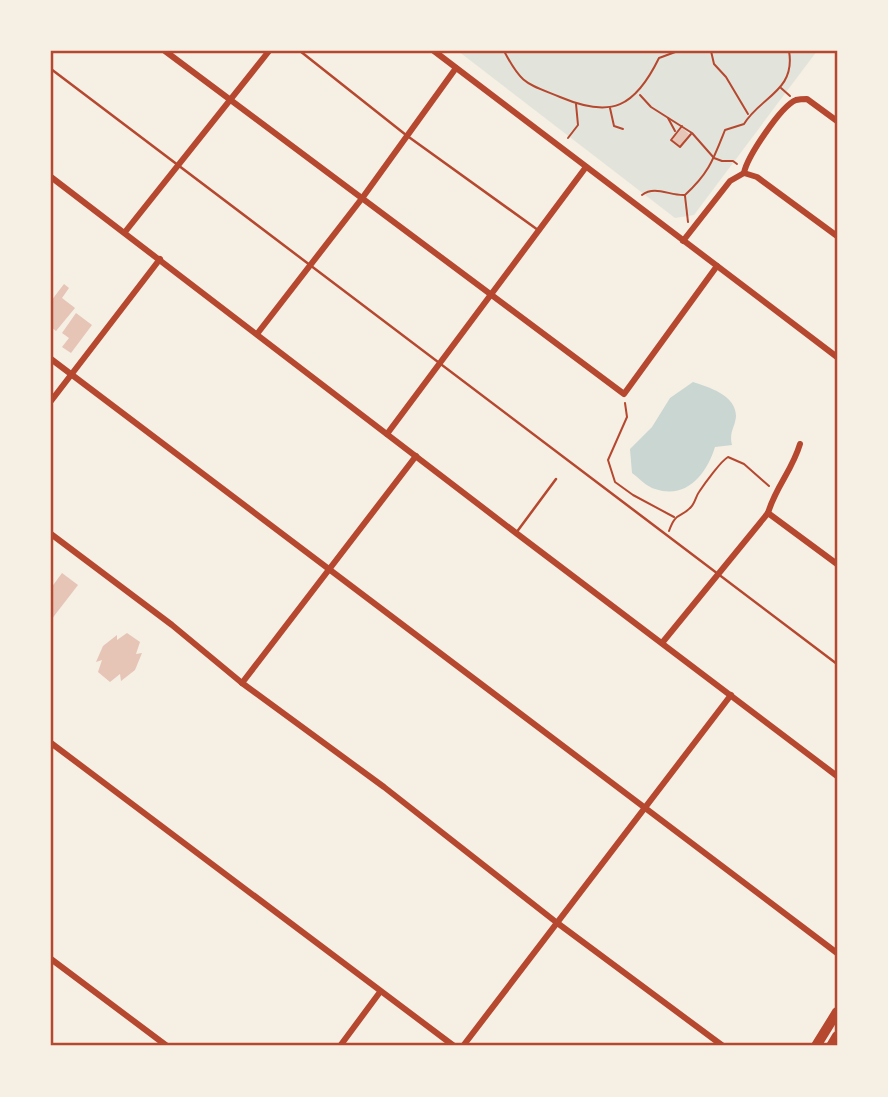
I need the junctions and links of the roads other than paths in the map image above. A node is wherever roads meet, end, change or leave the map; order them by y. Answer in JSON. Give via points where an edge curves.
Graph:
{"nodes":[{"id":1,"x":164,"y":51,"type":"edge"},
{"id":2,"x":269,"y":51,"type":"edge"},
{"id":3,"x":300,"y":51,"type":"edge"},
{"id":4,"x":434,"y":51,"type":"edge"},
{"id":5,"x":456,"y":68,"type":"junction"},
{"id":6,"x":51,"y":69,"type":"edge"},
{"id":7,"x":230,"y":100,"type":"junction"},
{"id":8,"x":837,"y":121,"type":"edge"},
{"id":9,"x":406,"y":135,"type":"junction"},
{"id":10,"x":179,"y":164,"type":"junction"},
{"id":11,"x":586,"y":167,"type":"junction"},
{"id":12,"x":744,"y":173,"type":"junction"},
{"id":13,"x":51,"y":177,"type":"edge"},
{"id":14,"x":363,"y":197,"type":"junction"},
{"id":15,"x":539,"y":231,"type":"junction"},
{"id":16,"x":125,"y":232,"type":"junction"},
{"id":17,"x":837,"y":236,"type":"edge"},
{"id":18,"x":683,"y":241,"type":"junction"},
{"id":19,"x":160,"y":259,"type":"junction"},
{"id":20,"x":310,"y":264,"type":"junction"},
{"id":21,"x":717,"y":266,"type":"junction"},
{"id":22,"x":491,"y":296,"type":"junction"},
{"id":23,"x":257,"y":334,"type":"junction"},
{"id":24,"x":837,"y":358,"type":"edge"},
{"id":25,"x":51,"y":359,"type":"edge"},
{"id":26,"x":441,"y":363,"type":"junction"},
{"id":27,"x":71,"y":375,"type":"junction"},
{"id":28,"x":51,"y":401,"type":"edge"},
{"id":29,"x":387,"y":434,"type":"junction"},
{"id":30,"x":800,"y":444,"type":"dead end"},
{"id":31,"x":416,"y":456,"type":"junction"},
{"id":32,"x":556,"y":479,"type":"dead end"},
{"id":33,"x":768,"y":513,"type":"junction"},
{"id":34,"x":516,"y":533,"type":"junction"},
{"id":35,"x":51,"y":534,"type":"edge"},
{"id":36,"x":837,"y":564,"type":"edge"},
{"id":37,"x":328,"y":569,"type":"junction"},
{"id":38,"x":717,"y":573,"type":"junction"},
{"id":39,"x":662,"y":643,"type":"junction"},
{"id":40,"x":837,"y":664,"type":"edge"},
{"id":41,"x":242,"y":683,"type":"junction"},
{"id":42,"x":731,"y":695,"type":"junction"},
{"id":43,"x":51,"y":743,"type":"edge"},
{"id":44,"x":837,"y":775,"type":"edge"},
{"id":45,"x":645,"y":808,"type":"junction"},
{"id":46,"x":556,"y":922,"type":"junction"},
{"id":47,"x":837,"y":953,"type":"edge"},
{"id":48,"x":51,"y":959,"type":"edge"},
{"id":49,"x":380,"y":992,"type":"junction"},
{"id":50,"x":837,"y":1012,"type":"edge"},
{"id":51,"x":837,"y":1036,"type":"edge"},
{"id":52,"x":167,"y":1046,"type":"edge"},
{"id":53,"x":340,"y":1046,"type":"edge"},
{"id":54,"x":454,"y":1046,"type":"edge"},
{"id":55,"x":463,"y":1046,"type":"edge"},
{"id":56,"x":723,"y":1046,"type":"edge"},
{"id":57,"x":816,"y":1046,"type":"edge"},
{"id":58,"x":831,"y":1046,"type":"edge"}],
"edges":[{"from":1,"to":7,"type":"street"},
{"from":2,"to":7,"type":"street"},
{"from":3,"to":9,"type":"lane"},
{"from":4,"to":5,"type":"street"},
{"from":5,"to":9,"type":"street"},
{"from":5,"to":11,"type":"street"},
{"from":6,"to":10,"type":"lane"},
{"from":7,"to":10,"type":"street"},
{"from":7,"to":14,"type":"street"},
{"from":8,"to":12,"type":"street","via":[[807,99],[796,100],[748,158]]},
{"from":9,"to":14,"type":"street"},
{"from":9,"to":15,"type":"lane"},
{"from":10,"to":16,"type":"street"},
{"from":10,"to":20,"type":"lane"},
{"from":11,"to":15,"type":"street"},
{"from":11,"to":18,"type":"street"},
{"from":12,"to":17,"type":"street","via":[[757,177]]},
{"from":12,"to":18,"type":"street","via":[[730,181]]},
{"from":13,"to":16,"type":"street"},
{"from":14,"to":20,"type":"street"},
{"from":14,"to":22,"type":"street"},
{"from":15,"to":22,"type":"street"},
{"from":16,"to":19,"type":"street"},
{"from":18,"to":21,"type":"street"},
{"from":19,"to":23,"type":"street"},
{"from":19,"to":27,"type":"street"},
{"from":20,"to":23,"type":"street"},
{"from":20,"to":26,"type":"lane"},
{"from":21,"to":22,"type":"street","via":[[624,394]]},
{"from":21,"to":24,"type":"street"},
{"from":22,"to":26,"type":"street"},
{"from":23,"to":29,"type":"street"},
{"from":25,"to":27,"type":"street"},
{"from":26,"to":29,"type":"street"},
{"from":26,"to":38,"type":"lane"},
{"from":27,"to":28,"type":"street"},
{"from":27,"to":37,"type":"street"},
{"from":29,"to":31,"type":"street"},
{"from":30,"to":33,"type":"street"},
{"from":31,"to":34,"type":"street"},
{"from":31,"to":37,"type":"street"},
{"from":32,"to":34,"type":"lane"},
{"from":33,"to":36,"type":"street"},
{"from":33,"to":38,"type":"street"},
{"from":34,"to":39,"type":"street"},
{"from":35,"to":41,"type":"street"},
{"from":37,"to":41,"type":"street"},
{"from":37,"to":45,"type":"street"},
{"from":38,"to":39,"type":"street"},
{"from":38,"to":40,"type":"lane"},
{"from":39,"to":42,"type":"street"},
{"from":41,"to":46,"type":"street"},
{"from":42,"to":44,"type":"street"},
{"from":42,"to":45,"type":"street"},
{"from":43,"to":49,"type":"street"},
{"from":45,"to":46,"type":"street"},
{"from":45,"to":47,"type":"street"},
{"from":46,"to":55,"type":"street"},
{"from":46,"to":56,"type":"street"},
{"from":48,"to":52,"type":"street"},
{"from":49,"to":53,"type":"street"},
{"from":49,"to":54,"type":"street"},
{"from":50,"to":57,"type":"main road"},
{"from":51,"to":58,"type":"main road"}]}
